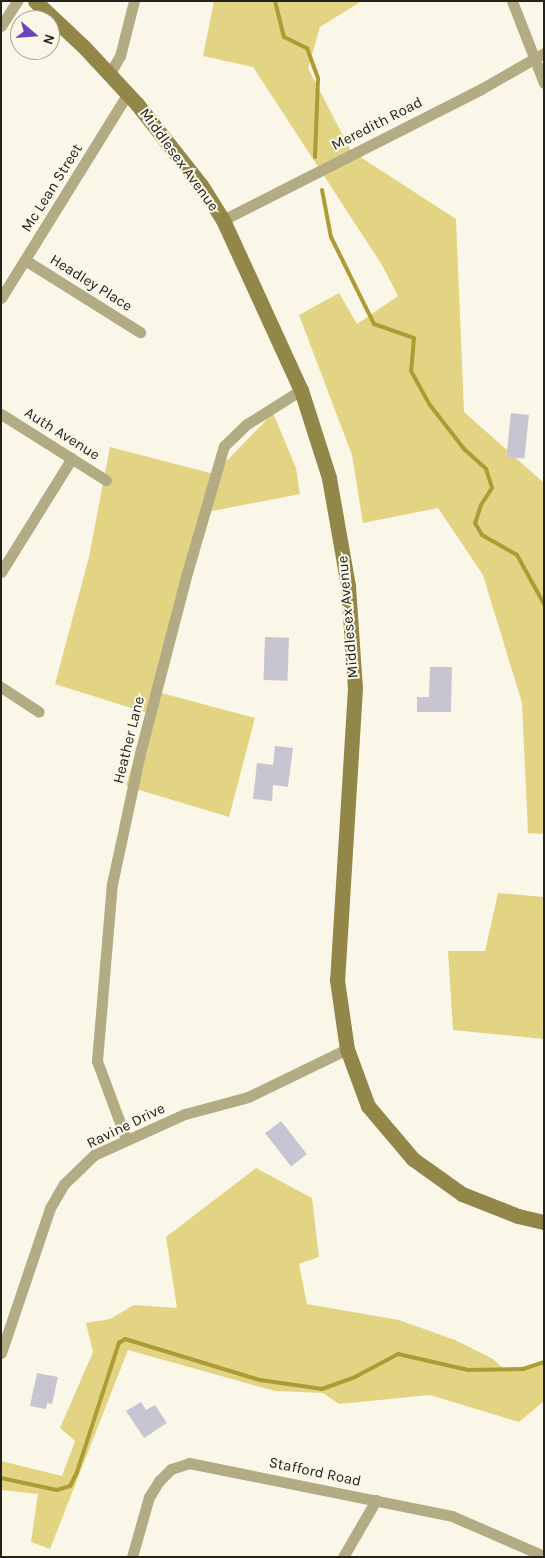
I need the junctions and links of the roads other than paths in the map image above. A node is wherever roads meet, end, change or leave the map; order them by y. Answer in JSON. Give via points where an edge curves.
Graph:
{"nodes":[{"id":1,"x":17,"y":1,"type":"edge"},
{"id":2,"x":34,"y":1,"type":"edge"},
{"id":3,"x":134,"y":1,"type":"edge"},
{"id":4,"x":512,"y":1,"type":"edge"},
{"id":5,"x":1,"y":26,"type":"edge"},
{"id":6,"x":539,"y":56,"type":"edge"},
{"id":7,"x":110,"y":74,"type":"junction"},
{"id":8,"x":544,"y":83,"type":"edge"},
{"id":9,"x":128,"y":93,"type":"junction"},
{"id":10,"x":223,"y":220,"type":"junction"},
{"id":11,"x":25,"y":260,"type":"junction"},
{"id":12,"x":1,"y":298,"type":"edge"},
{"id":13,"x":140,"y":332,"type":"dead end"},
{"id":14,"x":301,"y":390,"type":"junction"},
{"id":15,"x":1,"y":414,"type":"edge"},
{"id":16,"x":72,"y":458,"type":"junction"},
{"id":17,"x":106,"y":480,"type":"dead end"},
{"id":18,"x":1,"y":572,"type":"edge"},
{"id":19,"x":1,"y":687,"type":"edge"},
{"id":20,"x":39,"y":712,"type":"dead end"},
{"id":21,"x":347,"y":1049,"type":"junction"},
{"id":22,"x":126,"y":1139,"type":"junction"},
{"id":23,"x":544,"y":1222,"type":"edge"},
{"id":24,"x":1,"y":1353,"type":"edge"},
{"id":25,"x":376,"y":1500,"type":"junction"},
{"id":26,"x":544,"y":1556,"type":"edge"},
{"id":27,"x":132,"y":1557,"type":"edge"},
{"id":28,"x":343,"y":1557,"type":"edge"}],
"edges":[{"from":1,"to":5,"type":"street"},
{"from":2,"to":7,"type":"street","name":"Middlesex Avenue"},
{"from":3,"to":7,"type":"street","via":[[120,56]]},
{"from":4,"to":6,"type":"street"},
{"from":6,"to":8,"type":"street"},
{"from":6,"to":10,"type":"street","name":"Meredith Road","via":[[481,89]]},
{"from":7,"to":9,"type":"street","name":"Middlesex Avenue"},
{"from":9,"to":10,"type":"street","name":"Middlesex Avenue","via":[[201,185]]},
{"from":9,"to":11,"type":"street","name":"Mc Lean Street"},
{"from":10,"to":14,"type":"street","name":"Middlesex Avenue"},
{"from":11,"to":12,"type":"street","name":"Mc Lean Street"},
{"from":11,"to":13,"type":"street","name":"Headley Place"},
{"from":14,"to":21,"type":"street","name":"Middlesex Avenue","via":[[329,478],[348,586],[355,688],[337,980]]},
{"from":14,"to":22,"type":"street","name":"Heather Lane","via":[[247,424],[224,446],[140,754],[112,884],[96,1061]]},
{"from":15,"to":16,"type":"street","name":"Auth Avenue"},
{"from":16,"to":17,"type":"street","name":"Auth Avenue"},
{"from":16,"to":18,"type":"street"},
{"from":19,"to":20,"type":"street"},
{"from":21,"to":22,"type":"street","name":"Ravine Drive","via":[[248,1097],[185,1114]]},
{"from":21,"to":23,"type":"street","name":"Middlesex Avenue","via":[[368,1106],[413,1159],[462,1194],[518,1216]]},
{"from":22,"to":24,"type":"street","name":"Ravine Drive","via":[[94,1155],[64,1184],[43,1226]]},
{"from":25,"to":26,"type":"street","name":"Stafford Road","via":[[452,1516]]},
{"from":25,"to":27,"type":"street","name":"Stafford Road","via":[[189,1463],[171,1469],[149,1497]]},
{"from":25,"to":28,"type":"street"}]}
